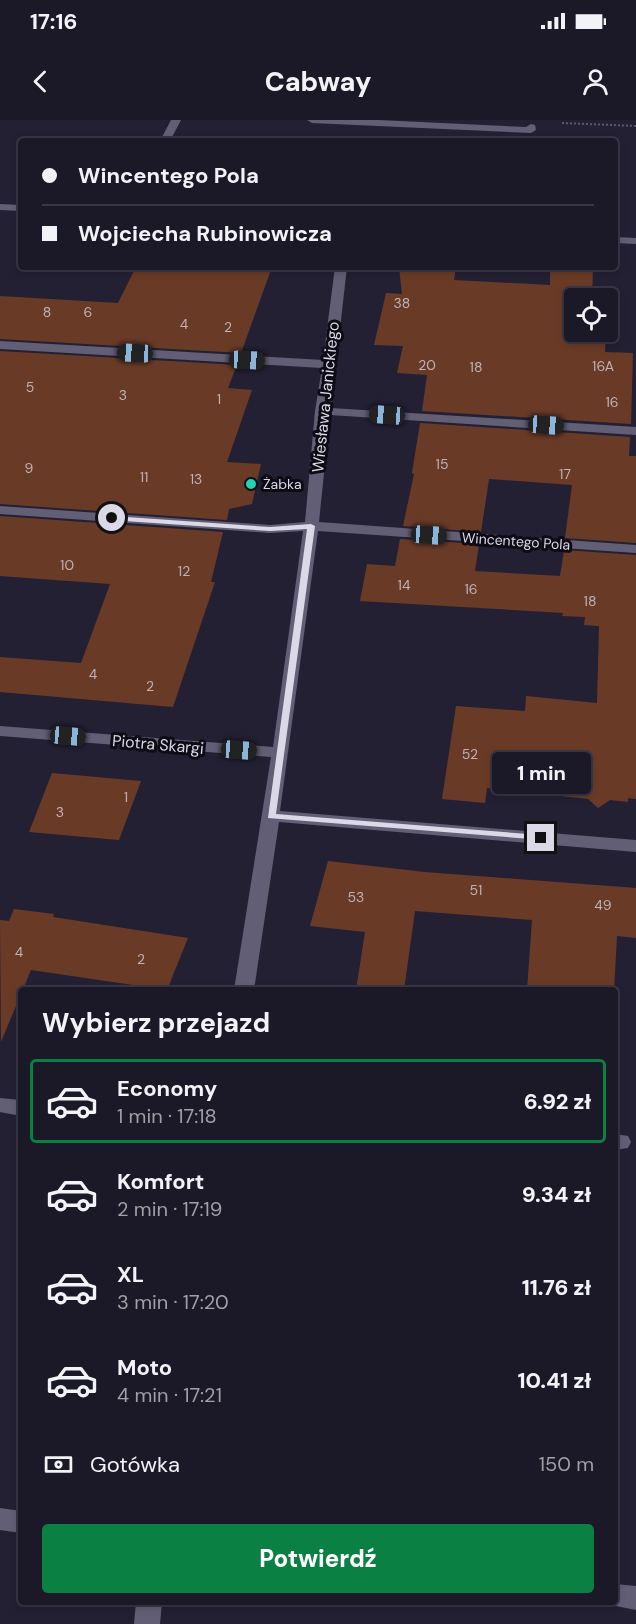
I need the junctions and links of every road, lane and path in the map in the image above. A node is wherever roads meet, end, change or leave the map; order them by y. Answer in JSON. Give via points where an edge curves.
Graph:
{"nodes":[{"id":1,"x":177,"y":120,"type":"edge"},
{"id":2,"x":312,"y":120,"type":"edge"},
{"id":3,"x":562,"y":123,"type":"dead end"},
{"id":4,"x":636,"y":126,"type":"edge"},
{"id":5,"x":531,"y":127,"type":"dead end"},
{"id":6,"x":167,"y":138,"type":"edge"},
{"id":7,"x":0,"y":207,"type":"edge"},
{"id":8,"x":18,"y":208,"type":"edge"},
{"id":9,"x":618,"y":240,"type":"edge"},
{"id":10,"x":636,"y":241,"type":"edge"},
{"id":11,"x":340,"y":270,"type":"edge"},
{"id":12,"x":0,"y":345,"type":"edge"},
{"id":13,"x":327,"y":364,"type":"junction"},
{"id":14,"x":322,"y":411,"type":"junction"},
{"id":15,"x":636,"y":431,"type":"edge"},
{"id":16,"x":0,"y":510,"type":"edge"},
{"id":17,"x":311,"y":526,"type":"junction"},
{"id":18,"x":636,"y":549,"type":"edge"},
{"id":19,"x":0,"y":731,"type":"edge"},
{"id":20,"x":280,"y":753,"type":"junction"},
{"id":21,"x":271,"y":816,"type":"junction"},
{"id":22,"x":636,"y":846,"type":"edge"},
{"id":23,"x":244,"y":987,"type":"edge"},
{"id":24,"x":0,"y":1105,"type":"edge"},
{"id":25,"x":18,"y":1108,"type":"edge"},
{"id":26,"x":0,"y":1520,"type":"edge"},
{"id":27,"x":18,"y":1522,"type":"edge"},
{"id":28,"x":618,"y":1596,"type":"edge"},
{"id":29,"x":636,"y":1598,"type":"edge"},
{"id":30,"x":149,"y":1605,"type":"edge"},
{"id":31,"x":147,"y":1624,"type":"edge"}],
"edges":[{"from":1,"to":6,"type":"street"},
{"from":2,"to":5,"type":"street"},
{"from":3,"to":4,"type":"path"},
{"from":7,"to":8,"type":"street"},
{"from":9,"to":10,"type":"street"},
{"from":11,"to":13,"type":"street","name":"Wiesława Janickiego"},
{"from":12,"to":13,"type":"street"},
{"from":13,"to":14,"type":"street","name":"Wiesława Janickiego"},
{"from":14,"to":15,"type":"street"},
{"from":14,"to":17,"type":"street","name":"Wiesława Janickiego"},
{"from":16,"to":17,"type":"street","name":"Wincentego Pola","via":[[270,529]]},
{"from":17,"to":18,"type":"street","name":"Wincentego Pola"},
{"from":17,"to":20,"type":"street","name":"Wiesława Janickiego"},
{"from":19,"to":20,"type":"street","name":"Piotra Skargi"},
{"from":20,"to":21,"type":"street","name":"Wiesława Janickiego"},
{"from":21,"to":22,"type":"street"},
{"from":21,"to":23,"type":"street","name":"Wiesława Janickiego"},
{"from":24,"to":25,"type":"street"},
{"from":26,"to":27,"type":"street"},
{"from":28,"to":29,"type":"street"},
{"from":30,"to":31,"type":"street"}]}
